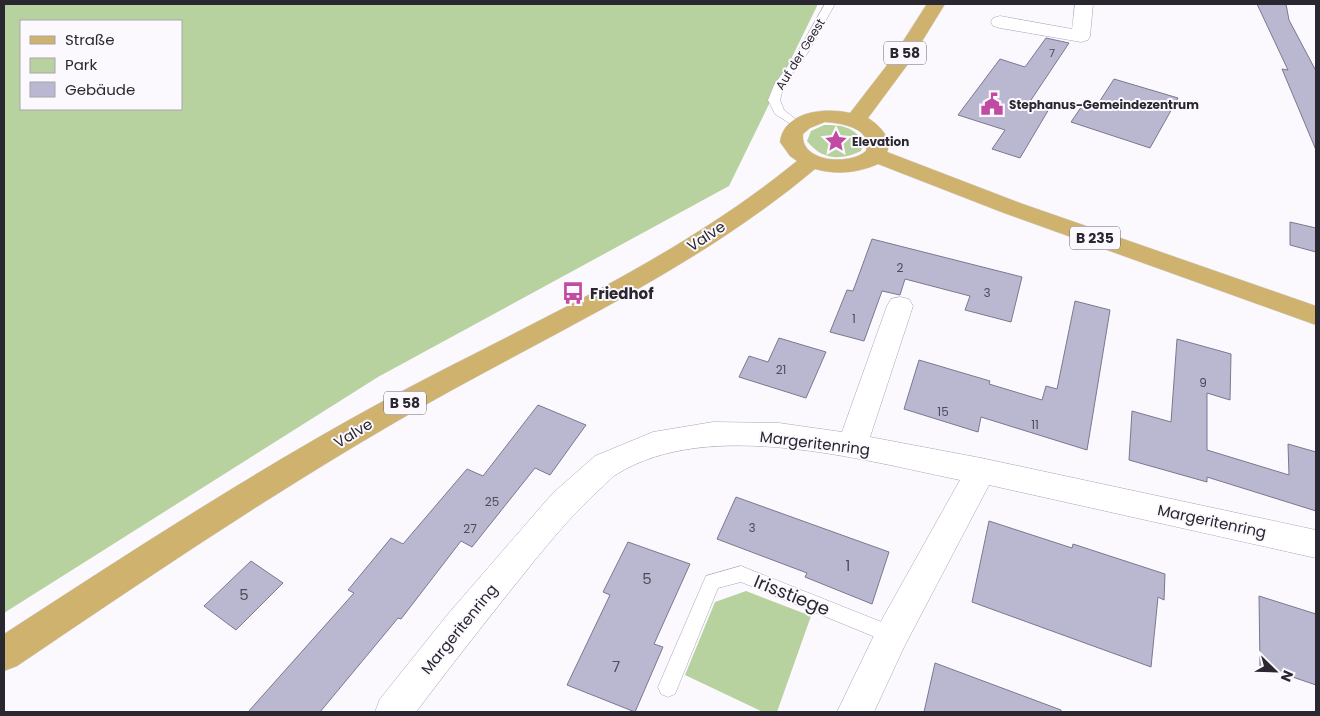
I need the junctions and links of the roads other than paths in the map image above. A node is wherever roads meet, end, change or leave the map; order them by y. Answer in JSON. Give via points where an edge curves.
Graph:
{"nodes":[{"id":1,"x":830,"y":4,"type":"edge"},
{"id":2,"x":936,"y":4,"type":"edge"},
{"id":3,"x":1084,"y":4,"type":"edge"},
{"id":4,"x":1000,"y":22,"type":"dead end"},
{"id":5,"x":855,"y":120,"type":"junction"},
{"id":6,"x":797,"y":125,"type":"junction"},
{"id":7,"x":875,"y":155,"type":"junction"},
{"id":8,"x":811,"y":161,"type":"junction"},
{"id":9,"x":900,"y":306,"type":"dead end"},
{"id":10,"x":1316,"y":316,"type":"edge"},
{"id":11,"x":852,"y":446,"type":"junction"},
{"id":12,"x":981,"y":471,"type":"junction"},
{"id":13,"x":1316,"y":544,"type":"edge"},
{"id":14,"x":892,"y":635,"type":"junction"},
{"id":15,"x":4,"y":654,"type":"edge"},
{"id":16,"x":668,"y":687,"type":"dead end"},
{"id":17,"x":393,"y":712,"type":"edge"},
{"id":18,"x":856,"y":712,"type":"edge"}],
"edges":[{"from":1,"to":6,"type":"lane","name":"Auf der Geest","via":[[802,54],[779,85],[774,100],[779,112]]},
{"from":2,"to":5,"type":"main road","number":"B 58","via":[[919,34]]},
{"from":3,"to":4,"type":"street","via":[[1081,36]]},
{"from":5,"to":6,"type":"main road","via":[[823,116]]},
{"from":5,"to":7,"type":"main road","via":[[874,132],[878,140]]},
{"from":6,"to":8,"type":"main road","via":[[790,140],[793,148]]},
{"from":7,"to":8,"type":"main road","via":[[854,166],[824,166]]},
{"from":7,"to":10,"type":"main road","number":"B 235","via":[[1021,212]]},
{"from":8,"to":15,"type":"main road","name":"Valve","number":"B 58","via":[[700,240],[601,299],[385,414],[184,535]]},
{"from":9,"to":11,"type":"street"},
{"from":11,"to":12,"type":"street","name":"Margeritenring"},
{"from":11,"to":17,"type":"street","name":"Margeritenring","via":[[779,435],[713,434],[653,444],[606,465],[564,502],[460,625]]},
{"from":12,"to":13,"type":"street","name":"Margeritenring"},
{"from":12,"to":14,"type":"street"},
{"from":14,"to":16,"type":"lane","name":"Irisstiege","via":[[741,574],[712,582]]},
{"from":14,"to":18,"type":"street"}]}
